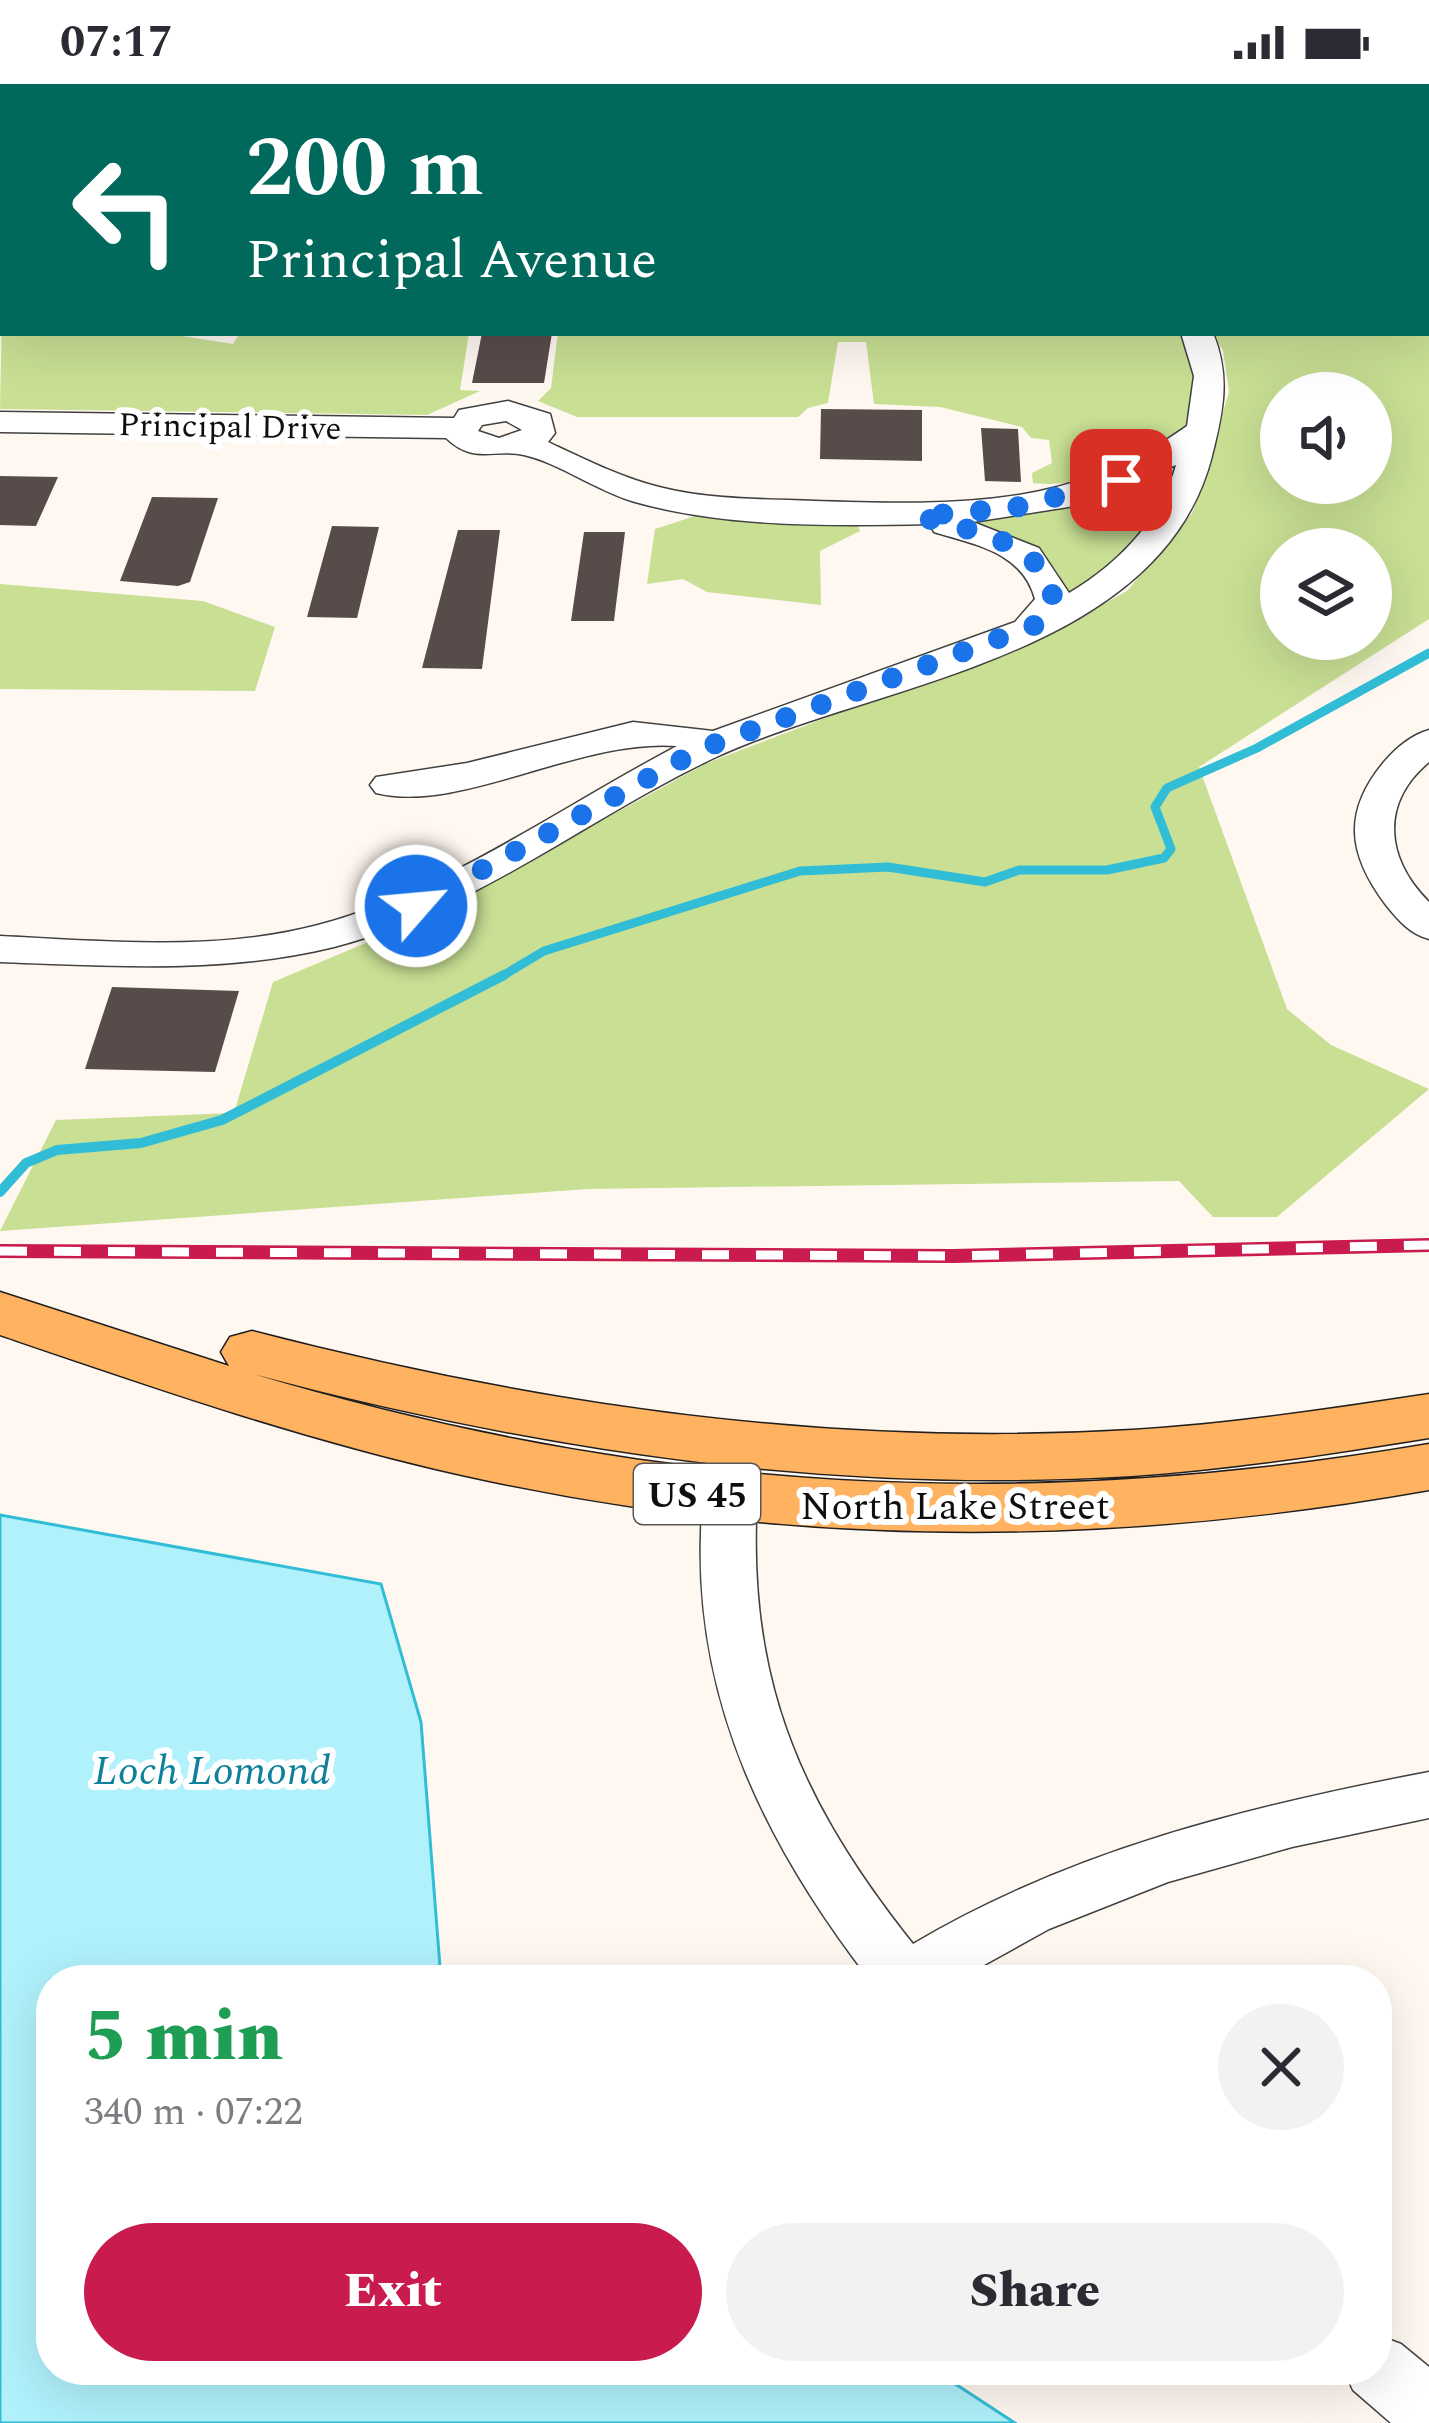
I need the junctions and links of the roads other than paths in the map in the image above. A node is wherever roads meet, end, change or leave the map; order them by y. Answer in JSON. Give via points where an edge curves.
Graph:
{"nodes":[{"id":1,"x":1198,"y":336,"type":"edge"},
{"id":2,"x":0,"y":422,"type":"edge"},
{"id":3,"x":1203,"y":430,"type":"junction"},
{"id":4,"x":918,"y":516,"type":"junction"},
{"id":5,"x":1038,"y":624,"type":"junction"},
{"id":6,"x":1429,"y":742,"type":"edge"},
{"id":7,"x":716,"y":743,"type":"junction"},
{"id":8,"x":391,"y":785,"type":"dead end"},
{"id":9,"x":1429,"y":926,"type":"edge"},
{"id":10,"x":0,"y":949,"type":"edge"},
{"id":11,"x":0,"y":1274,"type":"edge"},
{"id":12,"x":0,"y":1313,"type":"edge"},
{"id":13,"x":1429,"y":1416,"type":"edge"},
{"id":14,"x":1429,"y":1467,"type":"edge"},
{"id":15,"x":731,"y":1472,"type":"junction"},
{"id":16,"x":1429,"y":1795,"type":"edge"},
{"id":17,"x":894,"y":1965,"type":"edge"},
{"id":18,"x":928,"y":1965,"type":"edge"},
{"id":19,"x":1392,"y":2380,"type":"edge"},
{"id":20,"x":1429,"y":2411,"type":"edge"}],
"edges":[{"from":1,"to":3,"type":"street","via":[[1215,389]]},
{"from":2,"to":4,"type":"street","name":"Principal Drive","via":[[459,428],[482,413],[520,413],[541,427],[525,443],[658,497]]},
{"from":3,"to":4,"type":"street","via":[[1150,466],[1080,494]]},
{"from":3,"to":5,"type":"street","via":[[1186,489],[1162,530],[1123,570]]},
{"from":4,"to":5,"type":"street","via":[[1033,557],[1053,598]]},
{"from":5,"to":7,"type":"street"},
{"from":6,"to":9,"type":"street","via":[[1380,785],[1370,828],[1388,882]]},
{"from":7,"to":8,"type":"street","via":[[641,729]]},
{"from":7,"to":10,"type":"street","via":[[416,906],[326,936],[211,953]]},
{"from":11,"to":15,"type":"main road","name":"North Lake Street","number":"US 45","via":[[310,1369]]},
{"from":12,"to":15,"type":"main road","name":"North Lake Street","number":"US 45","via":[[399,1437],[538,1468]]},
{"from":13,"to":15,"type":"main road","name":"North Lake Street","number":"US 45","via":[[1276,1442],[1077,1459]]},
{"from":14,"to":15,"type":"main road","name":"North Lake Street","number":"US 45","via":[[1252,1495],[1057,1511],[870,1510]]},
{"from":15,"to":17,"type":"street","via":[[727,1608],[768,1764],[818,1863]]},
{"from":16,"to":18,"type":"street","via":[[1227,1838],[1100,1881],[977,1933]]},
{"from":19,"to":20,"type":"street"}]}
